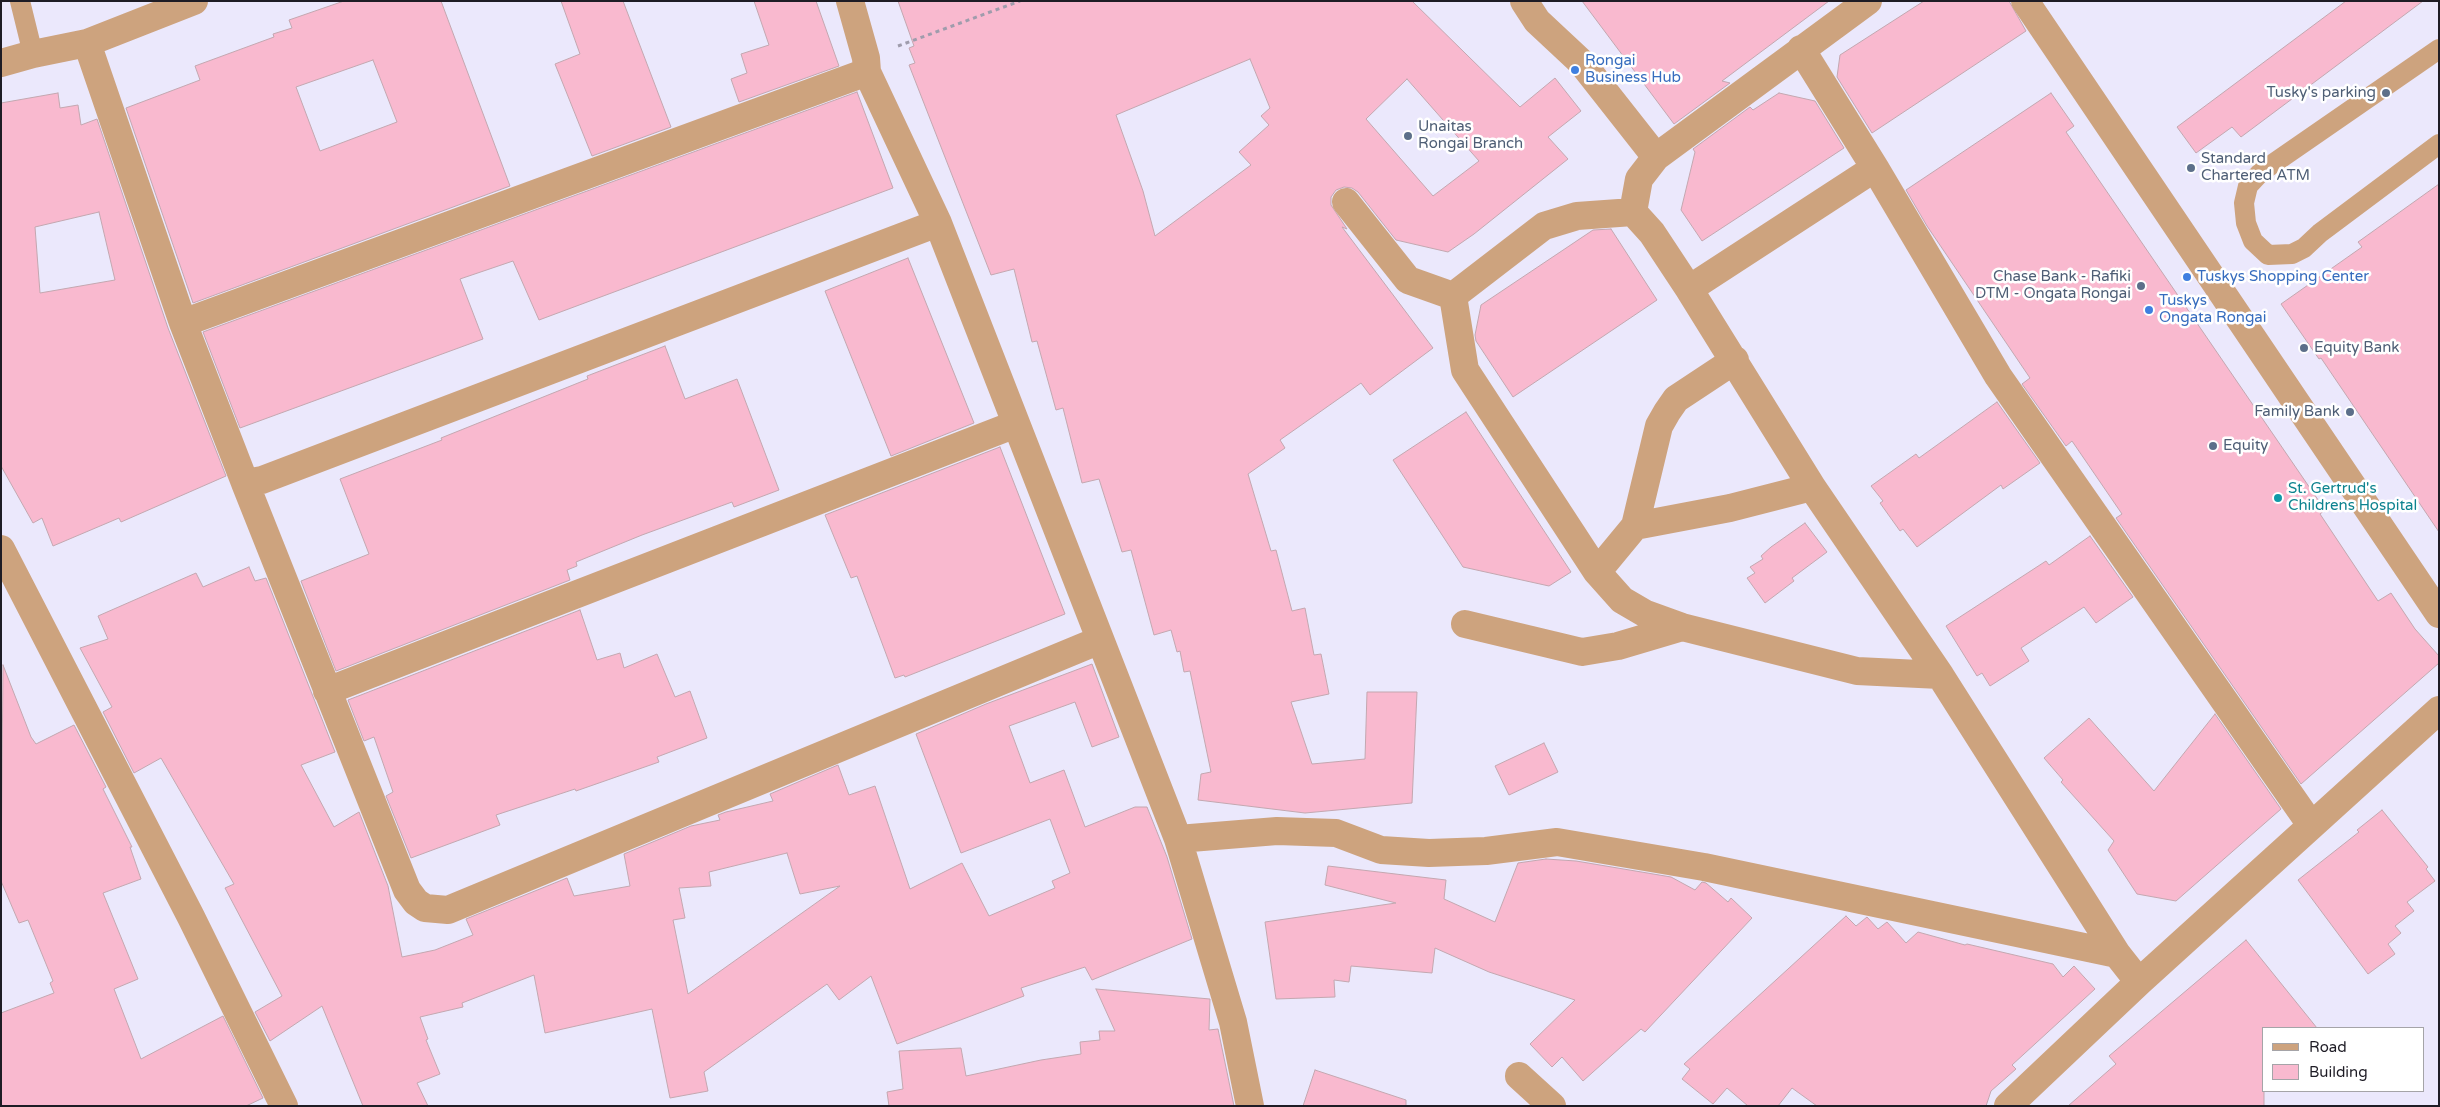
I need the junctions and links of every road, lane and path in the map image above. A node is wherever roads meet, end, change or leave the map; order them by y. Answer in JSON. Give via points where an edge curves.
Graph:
{"nodes":[{"id":1,"x":20,"y":1,"type":"edge"},
{"id":2,"x":194,"y":1,"type":"edge"},
{"id":3,"x":850,"y":1,"type":"edge"},
{"id":4,"x":1020,"y":1,"type":"edge"},
{"id":5,"x":1524,"y":1,"type":"edge"},
{"id":6,"x":1868,"y":1,"type":"edge"},
{"id":7,"x":2026,"y":1,"type":"edge"},
{"id":8,"x":87,"y":43,"type":"junction"},
{"id":9,"x":1801,"y":49,"type":"junction"},
{"id":10,"x":2439,"y":49,"type":"edge"},
{"id":11,"x":33,"y":54,"type":"junction"},
{"id":12,"x":1,"y":63,"type":"edge"},
{"id":13,"x":866,"y":65,"type":"junction"},
{"id":14,"x":2439,"y":144,"type":"edge"},
{"id":15,"x":1656,"y":157,"type":"junction"},
{"id":16,"x":1876,"y":168,"type":"junction"},
{"id":17,"x":1346,"y":202,"type":"dead end"},
{"id":18,"x":1633,"y":212,"type":"junction"},
{"id":19,"x":938,"y":223,"type":"junction"},
{"id":20,"x":1689,"y":289,"type":"junction"},
{"id":21,"x":1453,"y":296,"type":"junction"},
{"id":22,"x":183,"y":323,"type":"junction"},
{"id":23,"x":1735,"y":360,"type":"junction"},
{"id":24,"x":1016,"y":424,"type":"junction"},
{"id":25,"x":245,"y":483,"type":"junction"},
{"id":26,"x":1812,"y":487,"type":"junction"},
{"id":27,"x":1635,"y":526,"type":"junction"},
{"id":28,"x":1,"y":549,"type":"edge"},
{"id":29,"x":1597,"y":572,"type":"junction"},
{"id":30,"x":2439,"y":614,"type":"edge"},
{"id":31,"x":1465,"y":624,"type":"dead end"},
{"id":32,"x":1682,"y":627,"type":"junction"},
{"id":33,"x":1100,"y":640,"type":"junction"},
{"id":34,"x":1940,"y":675,"type":"junction"},
{"id":35,"x":327,"y":691,"type":"junction"},
{"id":36,"x":2439,"y":710,"type":"edge"},
{"id":37,"x":2311,"y":825,"type":"junction"},
{"id":38,"x":1178,"y":839,"type":"junction"},
{"id":39,"x":2116,"y":954,"type":"junction"},
{"id":40,"x":2139,"y":982,"type":"junction"},
{"id":41,"x":1519,"y":1076,"type":"dead end"},
{"id":42,"x":284,"y":1106,"type":"edge"},
{"id":43,"x":1250,"y":1106,"type":"edge"},
{"id":44,"x":1552,"y":1106,"type":"edge"},
{"id":45,"x":2008,"y":1106,"type":"edge"}],
"edges":[{"from":1,"to":11,"type":"lane"},
{"from":2,"to":8,"type":"street"},
{"from":3,"to":13,"type":"street"},
{"from":4,"to":13,"type":"path"},
{"from":5,"to":15,"type":"street","via":[[1537,21],[1582,63]]},
{"from":6,"to":9,"type":"street"},
{"from":7,"to":30,"type":"street"},
{"from":8,"to":11,"type":"street"},
{"from":8,"to":22,"type":"street"},
{"from":9,"to":15,"type":"street"},
{"from":9,"to":16,"type":"street"},
{"from":10,"to":14,"type":"lane","via":[[2261,172],[2248,186],[2244,203],[2246,223],[2253,241],[2268,255],[2292,254],[2304,248]]},
{"from":11,"to":12,"type":"street"},
{"from":13,"to":19,"type":"street"},
{"from":13,"to":22,"type":"street"},
{"from":15,"to":18,"type":"street","via":[[1639,179]]},
{"from":16,"to":20,"type":"street"},
{"from":16,"to":37,"type":"street","via":[[1998,376]]},
{"from":17,"to":21,"type":"street","via":[[1408,280]]},
{"from":18,"to":20,"type":"street","via":[[1652,233]]},
{"from":18,"to":21,"type":"street","via":[[1576,216],[1544,226]]},
{"from":19,"to":24,"type":"street"},
{"from":19,"to":25,"type":"street","via":[[262,480]]},
{"from":20,"to":23,"type":"street"},
{"from":21,"to":29,"type":"street","via":[[1465,370]]},
{"from":22,"to":25,"type":"street"},
{"from":23,"to":26,"type":"street"},
{"from":23,"to":27,"type":"street","via":[[1676,399],[1666,412]]},
{"from":24,"to":33,"type":"street"},
{"from":24,"to":35,"type":"street"},
{"from":25,"to":35,"type":"street"},
{"from":26,"to":27,"type":"street","via":[[1730,508]]},
{"from":26,"to":34,"type":"street"},
{"from":27,"to":29,"type":"street"},
{"from":28,"to":42,"type":"street","via":[[191,917]]},
{"from":29,"to":32,"type":"street","via":[[1622,600],[1646,614]]},
{"from":31,"to":32,"type":"street","via":[[1582,652],[1618,646]]},
{"from":32,"to":34,"type":"street","via":[[1857,671]]},
{"from":33,"to":35,"type":"street","via":[[448,910],[425,908],[406,890]]},
{"from":33,"to":38,"type":"street"},
{"from":34,"to":39,"type":"street"},
{"from":36,"to":37,"type":"street"},
{"from":37,"to":40,"type":"street"},
{"from":38,"to":39,"type":"street","via":[[1277,831],[1336,833],[1381,850],[1429,853],[1486,851],[1557,842],[1704,867]]},
{"from":38,"to":43,"type":"street","via":[[1233,1022]]},
{"from":39,"to":40,"type":"street"},
{"from":40,"to":45,"type":"street"},
{"from":41,"to":44,"type":"street"}]}
